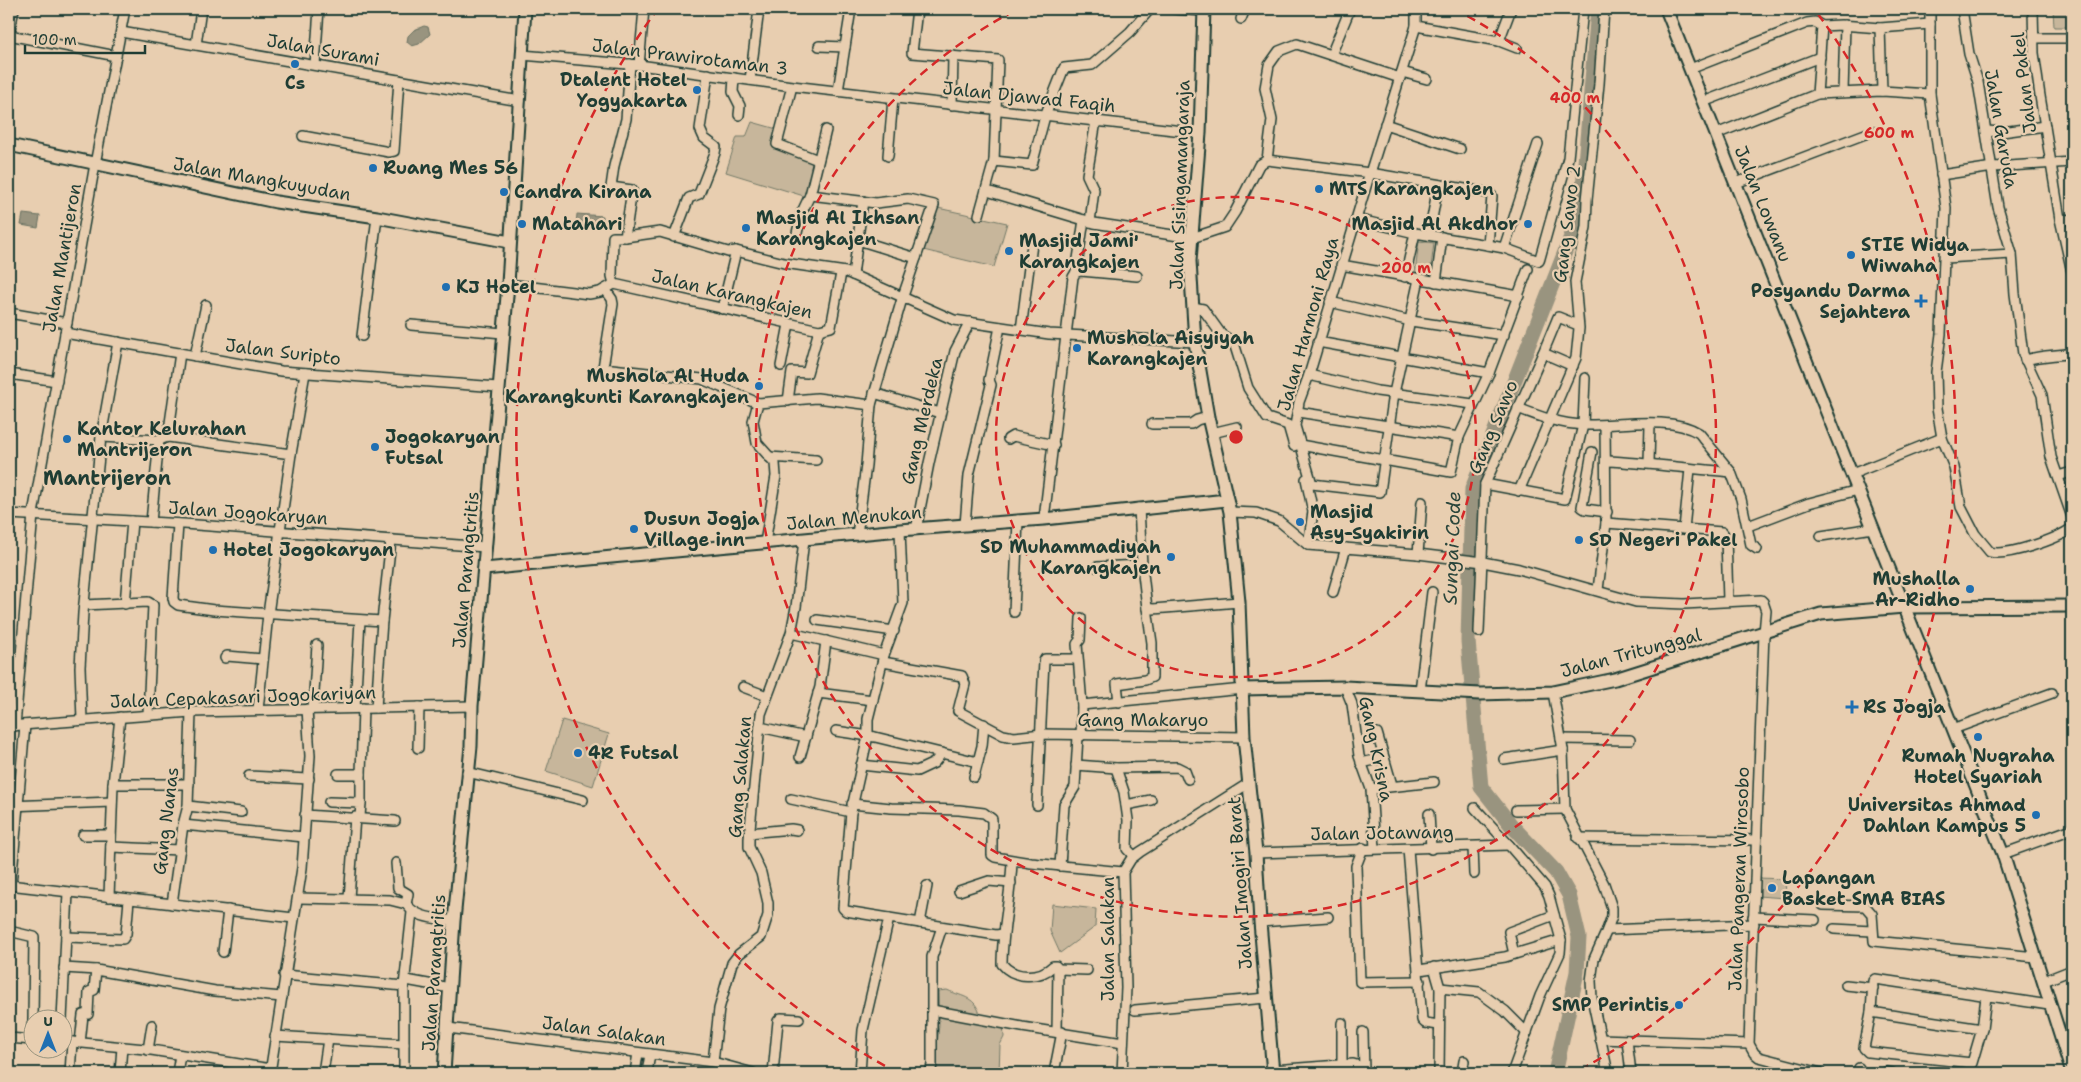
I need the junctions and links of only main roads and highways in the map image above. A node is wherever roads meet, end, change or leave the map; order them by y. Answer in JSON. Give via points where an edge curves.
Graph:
{"nodes":[{"id":1,"x":525,"y":9,"type":"edge"},
{"id":2,"x":1666,"y":9,"type":"edge"},
{"id":3,"x":1204,"y":10,"type":"edge"},
{"id":4,"x":9,"y":145,"type":"edge"},
{"id":5,"x":510,"y":242,"type":"junction"},
{"id":6,"x":1228,"y":506,"type":"junction"},
{"id":7,"x":484,"y":569,"type":"junction"},
{"id":8,"x":2072,"y":606,"type":"edge"},
{"id":9,"x":1904,"y":607,"type":"junction"},
{"id":10,"x":1242,"y":689,"type":"junction"},
{"id":11,"x":1273,"y":1071,"type":"edge"},
{"id":12,"x":444,"y":1073,"type":"edge"},
{"id":13,"x":2072,"y":1073,"type":"edge"}],
"edges":[{"from":1,"to":5,"type":"main road","name":"Jalan Parangtritis"},
{"from":2,"to":9,"type":"main road","name":"Jalan Lowanu"},
{"from":3,"to":6,"type":"main road","name":"Jalan Sisingamangaraja","via":[[1200,133],[1190,261],[1195,342]]},
{"from":4,"to":5,"type":"main road","name":"Jalan Mangkuyudan","via":[[276,202]]},
{"from":5,"to":7,"type":"main road","name":"Jalan Parangtritis"},
{"from":6,"to":7,"type":"main road","name":"Jalan Menukan","via":[[1139,508]]},
{"from":6,"to":10,"type":"main road","name":"Jalan Sisingamangaraja","via":[[1240,602]]},
{"from":7,"to":12,"type":"main road","name":"Jalan Parangtritis"},
{"from":8,"to":9,"type":"main road","name":"Jalan Tritunggal"},
{"from":9,"to":10,"type":"main road","name":"Jalan Tritunggal","via":[[1821,614],[1615,679],[1553,692],[1480,694],[1345,687]]},
{"from":9,"to":13,"type":"main road","name":"Jalan Lowanu","via":[[2003,854]]},
{"from":10,"to":11,"type":"main road","name":"Jalan Imogiri Barat"}]}
